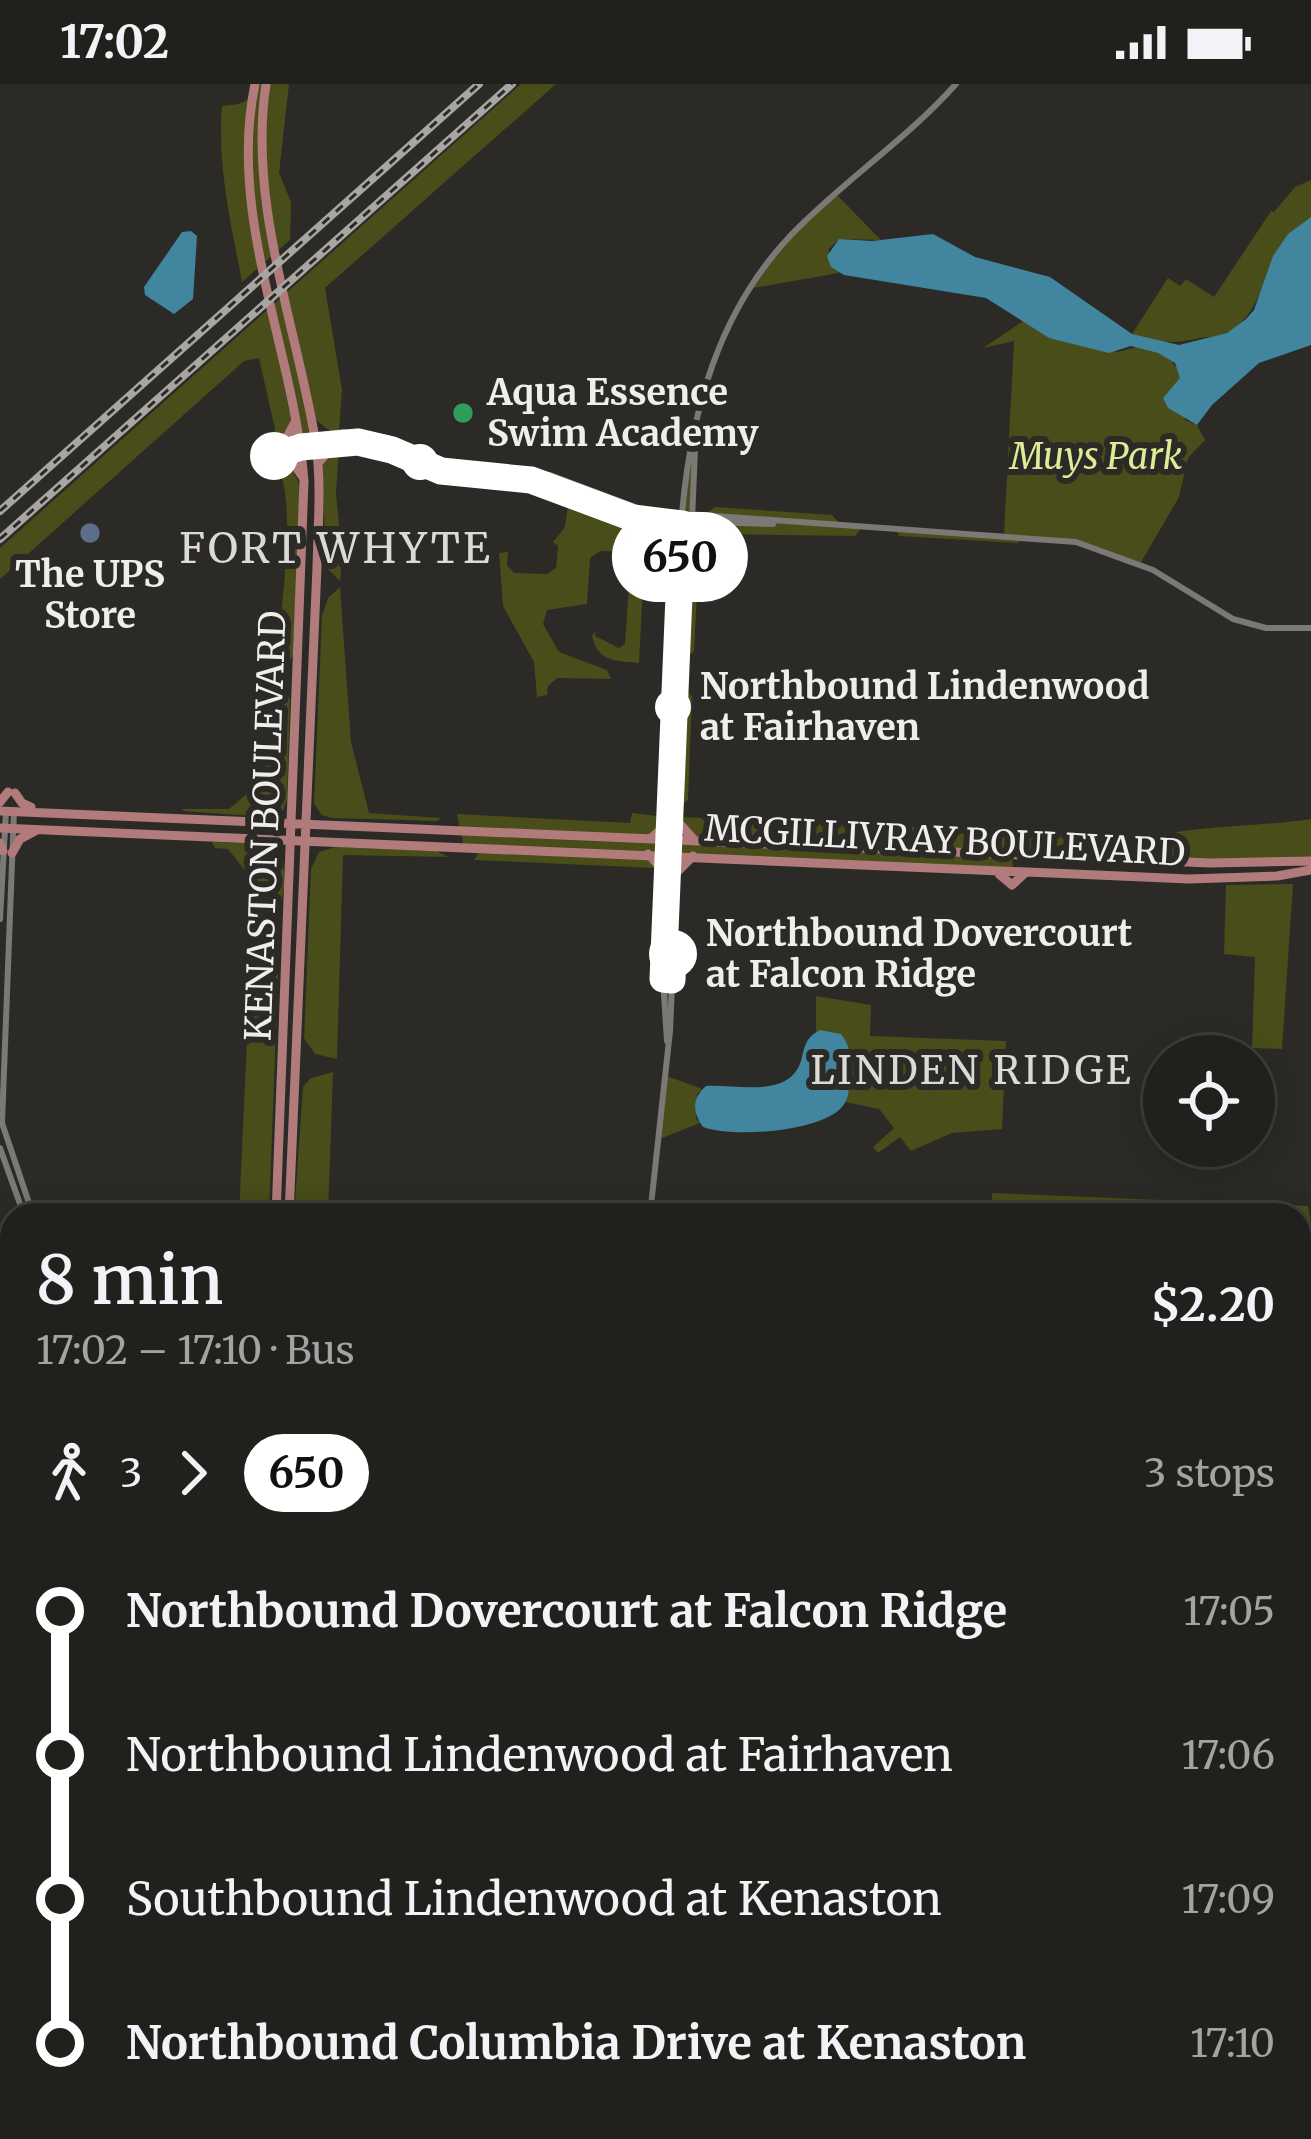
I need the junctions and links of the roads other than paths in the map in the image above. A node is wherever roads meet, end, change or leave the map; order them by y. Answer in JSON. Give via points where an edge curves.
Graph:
{"nodes":[{"id":1,"x":254,"y":84,"type":"edge"},
{"id":2,"x":266,"y":84,"type":"edge"},
{"id":3,"x":956,"y":84,"type":"edge"},
{"id":4,"x":310,"y":415,"type":"junction"},
{"id":5,"x":296,"y":420,"type":"junction"},
{"id":6,"x":359,"y":433,"type":"junction"},
{"id":7,"x":333,"y":438,"type":"junction"},
{"id":8,"x":315,"y":440,"type":"junction"},
{"id":9,"x":284,"y":441,"type":"dead end"},
{"id":10,"x":300,"y":442,"type":"junction"},
{"id":11,"x":274,"y":456,"type":"dead end"},
{"id":12,"x":317,"y":463,"type":"junction"},
{"id":13,"x":304,"y":481,"type":"junction"},
{"id":14,"x":687,"y":519,"type":"junction"},
{"id":15,"x":1311,"y":628,"type":"edge"},
{"id":16,"x":294,"y":797,"type":"junction"},
{"id":17,"x":308,"y":799,"type":"junction"},
{"id":18,"x":5,"y":809,"type":"edge"},
{"id":19,"x":48,"y":813,"type":"junction"},
{"id":20,"x":274,"y":822,"type":"junction"},
{"id":21,"x":674,"y":823,"type":"junction"},
{"id":22,"x":293,"y":824,"type":"junction"},
{"id":23,"x":306,"y":824,"type":"junction"},
{"id":24,"x":334,"y":826,"type":"junction"},
{"id":25,"x":6,"y":828,"type":"edge"},
{"id":26,"x":41,"y":830,"type":"junction"},
{"id":27,"x":258,"y":838,"type":"junction"},
{"id":28,"x":650,"y":839,"type":"junction"},
{"id":29,"x":292,"y":840,"type":"junction"},
{"id":30,"x":305,"y":840,"type":"junction"},
{"id":31,"x":673,"y":840,"type":"junction"},
{"id":32,"x":695,"y":841,"type":"junction"},
{"id":33,"x":333,"y":842,"type":"junction"},
{"id":34,"x":5,"y":849,"type":"edge"},
{"id":35,"x":648,"y":854,"type":"junction"},
{"id":36,"x":673,"y":855,"type":"junction"},
{"id":37,"x":693,"y":856,"type":"junction"},
{"id":38,"x":1311,"y":866,"type":"edge"},
{"id":39,"x":290,"y":867,"type":"junction"},
{"id":40,"x":305,"y":868,"type":"junction"},
{"id":41,"x":672,"y":873,"type":"junction"},
{"id":42,"x":0,"y":919,"type":"edge"},
{"id":43,"x":4,"y":951,"type":"edge"},
{"id":44,"x":0,"y":1148,"type":"edge"},
{"id":45,"x":20,"y":1203,"type":"edge"},
{"id":46,"x":29,"y":1203,"type":"edge"},
{"id":47,"x":276,"y":1203,"type":"edge"},
{"id":48,"x":290,"y":1203,"type":"edge"},
{"id":49,"x":651,"y":1203,"type":"edge"}],
"edges":[{"from":1,"to":5,"type":"main road","name":"KENASTON BOULEVARD","via":[[250,197]]},
{"from":2,"to":4,"type":"main road","name":"KENASTON BOULEVARD","via":[[265,193]]},
{"from":3,"to":14,"type":"street","via":[[794,232],[747,289],[710,368],[692,441]]},
{"from":4,"to":7,"type":"main road"},
{"from":4,"to":8,"type":"main road","name":"KENASTON BOULEVARD"},
{"from":5,"to":9,"type":"main road"},
{"from":5,"to":10,"type":"main road","name":"KENASTON BOULEVARD"},
{"from":6,"to":7,"type":"street"},
{"from":6,"to":8,"type":"main road"},
{"from":6,"to":14,"type":"street","via":[[444,462],[542,472],[635,509]]},
{"from":7,"to":8,"type":"street"},
{"from":7,"to":12,"type":"main road"},
{"from":7,"to":14,"type":"street","via":[[441,471],[548,484],[633,518]]},
{"from":8,"to":10,"type":"main road"},
{"from":8,"to":12,"type":"main road","name":"KENASTON BOULEVARD"},
{"from":10,"to":13,"type":"main road","name":"KENASTON BOULEVARD"},
{"from":11,"to":13,"type":"main road","via":[[292,461]]},
{"from":12,"to":17,"type":"main road","name":"KENASTON BOULEVARD"},
{"from":13,"to":16,"type":"main road","name":"KENASTON BOULEVARD"},
{"from":14,"to":15,"type":"street","via":[[1076,542],[1153,570],[1233,619]]},
{"from":14,"to":21,"type":"street"},
{"from":16,"to":20,"type":"main road"},
{"from":16,"to":22,"type":"main road","name":"KENASTON BOULEVARD"},
{"from":17,"to":23,"type":"main road","name":"KENASTON BOULEVARD"},
{"from":17,"to":24,"type":"main road"},
{"from":18,"to":19,"type":"main road","name":"MCGILLIVRAY BOULEVARD"},
{"from":18,"to":19,"type":"main road","via":[[11,792]]},
{"from":18,"to":25,"type":"street"},
{"from":19,"to":20,"type":"main road","name":"MCGILLIVRAY BOULEVARD"},
{"from":20,"to":22,"type":"main road","name":"MCGILLIVRAY BOULEVARD"},
{"from":21,"to":28,"type":"main road"},
{"from":21,"to":31,"type":"street"},
{"from":21,"to":32,"type":"main road"},
{"from":22,"to":23,"type":"main road","name":"MCGILLIVRAY BOULEVARD"},
{"from":22,"to":29,"type":"main road","name":"KENASTON BOULEVARD"},
{"from":23,"to":24,"type":"main road","name":"MCGILLIVRAY BOULEVARD"},
{"from":23,"to":30,"type":"main road","name":"KENASTON BOULEVARD"},
{"from":24,"to":28,"type":"main road","name":"MCGILLIVRAY BOULEVARD"},
{"from":25,"to":26,"type":"main road","name":"MCGILLIVRAY BOULEVARD"},
{"from":25,"to":34,"type":"street"},
{"from":26,"to":27,"type":"main road","name":"MCGILLIVRAY BOULEVARD"},
{"from":26,"to":34,"type":"main road"},
{"from":27,"to":29,"type":"main road","name":"MCGILLIVRAY BOULEVARD"},
{"from":27,"to":39,"type":"main road","via":[[280,849]]},
{"from":28,"to":31,"type":"main road","name":"MCGILLIVRAY BOULEVARD"},
{"from":29,"to":30,"type":"main road","name":"MCGILLIVRAY BOULEVARD"},
{"from":29,"to":39,"type":"main road","name":"KENASTON BOULEVARD"},
{"from":30,"to":33,"type":"main road","name":"MCGILLIVRAY BOULEVARD"},
{"from":30,"to":40,"type":"main road","name":"KENASTON BOULEVARD"},
{"from":31,"to":32,"type":"main road","name":"MCGILLIVRAY BOULEVARD"},
{"from":31,"to":36,"type":"street"},
{"from":32,"to":38,"type":"main road","name":"MCGILLIVRAY BOULEVARD"},
{"from":33,"to":35,"type":"main road","name":"MCGILLIVRAY BOULEVARD"},
{"from":33,"to":40,"type":"main road"},
{"from":34,"to":42,"type":"street"},
{"from":34,"to":43,"type":"street"},
{"from":35,"to":36,"type":"main road","name":"MCGILLIVRAY BOULEVARD"},
{"from":35,"to":41,"type":"main road"},
{"from":36,"to":37,"type":"main road","name":"MCGILLIVRAY BOULEVARD"},
{"from":36,"to":41,"type":"street"},
{"from":37,"to":38,"type":"main road","name":"MCGILLIVRAY BOULEVARD","via":[[996,871],[1012,885],[1025,873],[1189,879],[1276,876]]},
{"from":37,"to":41,"type":"main road"},
{"from":39,"to":47,"type":"main road","name":"KENASTON BOULEVARD"},
{"from":40,"to":48,"type":"main road","name":"KENASTON BOULEVARD"},
{"from":41,"to":49,"type":"street"},
{"from":43,"to":46,"type":"street","via":[[2,1123]]},
{"from":44,"to":45,"type":"street"}]}
